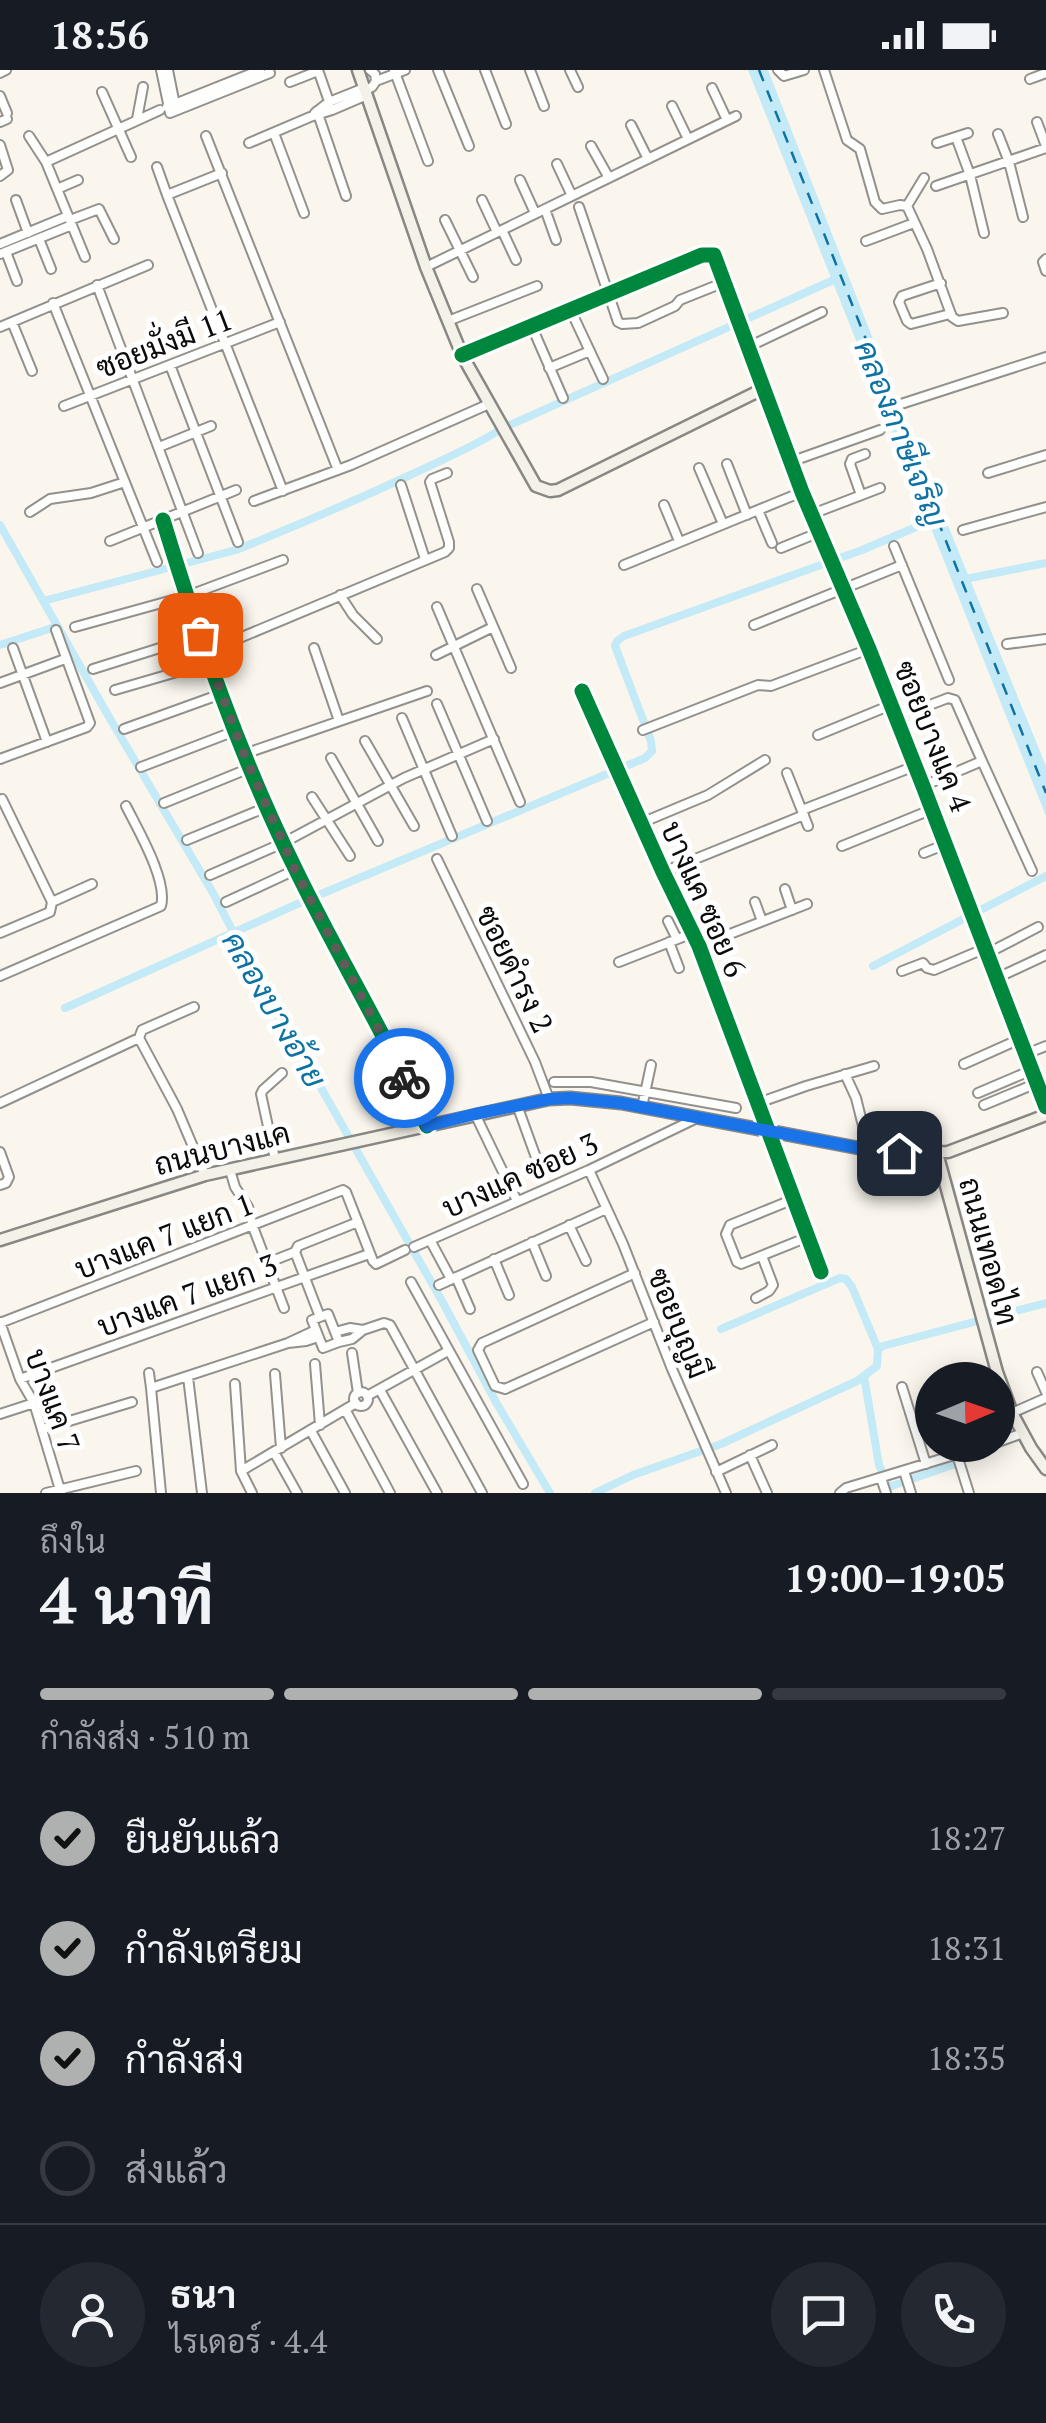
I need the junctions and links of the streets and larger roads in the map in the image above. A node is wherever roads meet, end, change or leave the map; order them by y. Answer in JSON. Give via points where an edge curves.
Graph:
{"nodes":[{"id":1,"x":164,"y":70,"type":"edge"},
{"id":2,"x":260,"y":70,"type":"edge"},
{"id":3,"x":268,"y":70,"type":"edge"},
{"id":4,"x":318,"y":70,"type":"edge"},
{"id":5,"x":438,"y":70,"type":"edge"},
{"id":6,"x":486,"y":70,"type":"edge"},
{"id":7,"x":530,"y":70,"type":"edge"},
{"id":8,"x":570,"y":70,"type":"edge"},
{"id":9,"x":778,"y":70,"type":"edge"},
{"id":10,"x":804,"y":70,"type":"edge"},
{"id":11,"x":824,"y":70,"type":"edge"},
{"id":12,"x":398,"y":71,"type":"edge"},
{"id":13,"x":368,"y":72,"type":"edge"},
{"id":14,"x":1046,"y":73,"type":"edge"},
{"id":15,"x":1030,"y":79,"type":"dead end"},
{"id":16,"x":290,"y":82,"type":"dead end"},
{"id":17,"x":234,"y":84,"type":"junction"},
{"id":18,"x":143,"y":87,"type":"dead end"},
{"id":19,"x":578,"y":87,"type":"dead end"},
{"id":20,"x":712,"y":88,"type":"dead end"},
{"id":21,"x":365,"y":91,"type":"junction"},
{"id":22,"x":102,"y":92,"type":"dead end"},
{"id":23,"x":0,"y":96,"type":"edge"},
{"id":24,"x":331,"y":106,"type":"junction"},
{"id":25,"x":544,"y":106,"type":"dead end"},
{"id":26,"x":672,"y":106,"type":"dead end"},
{"id":27,"x":170,"y":107,"type":"junction"},
{"id":28,"x":315,"y":114,"type":"junction"},
{"id":29,"x":5,"y":118,"type":"edge"},
{"id":30,"x":138,"y":118,"type":"junction"},
{"id":31,"x":1037,"y":122,"type":"dead end"},
{"id":32,"x":506,"y":124,"type":"dead end"},
{"id":33,"x":631,"y":126,"type":"dead end"},
{"id":34,"x":117,"y":128,"type":"junction"},
{"id":35,"x":274,"y":133,"type":"junction"},
{"id":36,"x":968,"y":133,"type":"dead end"},
{"id":37,"x":998,"y":134,"type":"dead end"},
{"id":38,"x":30,"y":136,"type":"dead end"},
{"id":39,"x":206,"y":136,"type":"dead end"},
{"id":40,"x":956,"y":137,"type":"junction"},
{"id":41,"x":688,"y":139,"type":"junction"},
{"id":42,"x":249,"y":143,"type":"dead end"},
{"id":43,"x":937,"y":143,"type":"dead end"},
{"id":44,"x":0,"y":145,"type":"edge"},
{"id":45,"x":469,"y":146,"type":"dead end"},
{"id":46,"x":592,"y":146,"type":"dead end"},
{"id":47,"x":1046,"y":147,"type":"edge"},
{"id":48,"x":131,"y":157,"type":"dead end"},
{"id":49,"x":648,"y":159,"type":"junction"},
{"id":50,"x":428,"y":160,"type":"dead end"},
{"id":51,"x":46,"y":162,"type":"junction"},
{"id":52,"x":1009,"y":162,"type":"junction"},
{"id":53,"x":557,"y":164,"type":"dead end"},
{"id":54,"x":157,"y":167,"type":"dead end"},
{"id":55,"x":222,"y":174,"type":"junction"},
{"id":56,"x":970,"y":175,"type":"junction"},
{"id":57,"x":0,"y":176,"type":"edge"},
{"id":58,"x":608,"y":178,"type":"junction"},
{"id":59,"x":924,"y":178,"type":"dead end"},
{"id":60,"x":78,"y":180,"type":"dead end"},
{"id":61,"x":520,"y":180,"type":"dead end"},
{"id":62,"x":936,"y":186,"type":"dead end"},
{"id":63,"x":58,"y":189,"type":"junction"},
{"id":64,"x":167,"y":195,"type":"junction"},
{"id":65,"x":346,"y":196,"type":"dead end"},
{"id":66,"x":572,"y":196,"type":"junction"},
{"id":67,"x":16,"y":200,"type":"dead end"},
{"id":68,"x":482,"y":200,"type":"dead end"},
{"id":69,"x":906,"y":206,"type":"junction"},
{"id":70,"x":579,"y":208,"type":"dead end"},
{"id":71,"x":540,"y":211,"type":"junction"},
{"id":72,"x":304,"y":213,"type":"dead end"},
{"id":73,"x":1023,"y":217,"type":"dead end"},
{"id":74,"x":70,"y":220,"type":"junction"},
{"id":75,"x":445,"y":220,"type":"dead end"},
{"id":76,"x":914,"y":223,"type":"junction"},
{"id":77,"x":500,"y":231,"type":"junction"},
{"id":78,"x":28,"y":233,"type":"junction"},
{"id":79,"x":984,"y":233,"type":"dead end"},
{"id":80,"x":39,"y":239,"type":"junction"},
{"id":81,"x":114,"y":239,"type":"dead end"},
{"id":82,"x":556,"y":240,"type":"dead end"},
{"id":83,"x":866,"y":240,"type":"dead end"},
{"id":84,"x":2,"y":250,"type":"edge"},
{"id":85,"x":460,"y":250,"type":"junction"},
{"id":86,"x":85,"y":257,"type":"dead end"},
{"id":87,"x":1046,"y":259,"type":"edge"},
{"id":88,"x":516,"y":260,"type":"dead end"},
{"id":89,"x":148,"y":265,"type":"dead end"},
{"id":90,"x":426,"y":267,"type":"junction"},
{"id":91,"x":51,"y":268,"type":"dead end"},
{"id":92,"x":1046,"y":270,"type":"edge"},
{"id":93,"x":472,"y":277,"type":"dead end"},
{"id":94,"x":17,"y":280,"type":"dead end"},
{"id":95,"x":724,"y":282,"type":"junction"},
{"id":96,"x":941,"y":283,"type":"junction"},
{"id":97,"x":97,"y":285,"type":"junction"},
{"id":98,"x":538,"y":286,"type":"dead end"},
{"id":99,"x":608,"y":294,"type":"junction"},
{"id":100,"x":52,"y":304,"type":"junction"},
{"id":101,"x":571,"y":311,"type":"junction"},
{"id":102,"x":822,"y":312,"type":"dead end"},
{"id":103,"x":1003,"y":313,"type":"dead end"},
{"id":104,"x":950,"y":314,"type":"junction"},
{"id":105,"x":448,"y":321,"type":"junction"},
{"id":106,"x":12,"y":322,"type":"junction"},
{"id":107,"x":280,"y":322,"type":"junction"},
{"id":108,"x":0,"y":327,"type":"edge"},
{"id":109,"x":532,"y":327,"type":"junction"},
{"id":110,"x":226,"y":343,"type":"junction"},
{"id":111,"x":748,"y":348,"type":"junction"},
{"id":112,"x":590,"y":351,"type":"junction"},
{"id":113,"x":462,"y":355,"type":"junction"},
{"id":114,"x":1046,"y":358,"type":"edge"},
{"id":115,"x":170,"y":365,"type":"junction"},
{"id":116,"x":550,"y":368,"type":"junction"},
{"id":117,"x":32,"y":370,"type":"dead end"},
{"id":118,"x":603,"y":379,"type":"dead end"},
{"id":119,"x":132,"y":380,"type":"junction"},
{"id":120,"x":763,"y":388,"type":"junction"},
{"id":121,"x":90,"y":396,"type":"junction"},
{"id":122,"x":563,"y":398,"type":"dead end"},
{"id":123,"x":489,"y":404,"type":"junction"},
{"id":124,"x":901,"y":404,"type":"dead end"},
{"id":125,"x":64,"y":406,"type":"dead end"},
{"id":126,"x":211,"y":426,"type":"dead end"},
{"id":127,"x":880,"y":430,"type":"dead end"},
{"id":128,"x":196,"y":432,"type":"junction"},
{"id":129,"x":159,"y":447,"type":"junction"},
{"id":130,"x":866,"y":454,"type":"dead end"},
{"id":131,"x":1046,"y":455,"type":"edge"},
{"id":132,"x":790,"y":462,"type":"junction"},
{"id":133,"x":727,"y":464,"type":"dead end"},
{"id":134,"x":700,"y":468,"type":"dead end"},
{"id":135,"x":338,"y":470,"type":"junction"},
{"id":136,"x":988,"y":472,"type":"dead end"},
{"id":137,"x":447,"y":474,"type":"dead end"},
{"id":138,"x":125,"y":482,"type":"junction"},
{"id":139,"x":402,"y":485,"type":"dead end"},
{"id":140,"x":880,"y":488,"type":"dead end"},
{"id":141,"x":236,"y":490,"type":"dead end"},
{"id":142,"x":283,"y":491,"type":"junction"},
{"id":143,"x":802,"y":492,"type":"junction"},
{"id":144,"x":861,"y":495,"type":"junction"},
{"id":145,"x":220,"y":497,"type":"junction"},
{"id":146,"x":254,"y":501,"type":"dead end"},
{"id":147,"x":664,"y":505,"type":"dead end"},
{"id":148,"x":1046,"y":507,"type":"edge"},
{"id":149,"x":758,"y":510,"type":"junction"},
{"id":150,"x":183,"y":511,"type":"junction"},
{"id":151,"x":30,"y":512,"type":"dead end"},
{"id":152,"x":812,"y":514,"type":"junction"},
{"id":153,"x":747,"y":515,"type":"junction"},
{"id":154,"x":162,"y":520,"type":"junction"},
{"id":155,"x":723,"y":524,"type":"junction"},
{"id":156,"x":143,"y":528,"type":"junction"},
{"id":157,"x":963,"y":530,"type":"dead end"},
{"id":158,"x":820,"y":532,"type":"junction"},
{"id":159,"x":110,"y":541,"type":"dead end"},
{"id":160,"x":680,"y":541,"type":"junction"},
{"id":161,"x":238,"y":542,"type":"dead end"},
{"id":162,"x":894,"y":546,"type":"dead end"},
{"id":163,"x":198,"y":553,"type":"dead end"},
{"id":164,"x":425,"y":559,"type":"junction"},
{"id":165,"x":283,"y":560,"type":"dead end"},
{"id":166,"x":157,"y":562,"type":"dead end"},
{"id":167,"x":624,"y":565,"type":"dead end"},
{"id":168,"x":902,"y":565,"type":"junction"},
{"id":169,"x":477,"y":589,"type":"dead end"},
{"id":170,"x":844,"y":590,"type":"junction"},
{"id":171,"x":340,"y":595,"type":"junction"},
{"id":172,"x":187,"y":596,"type":"junction"},
{"id":173,"x":437,"y":606,"type":"dead end"},
{"id":174,"x":754,"y":625,"type":"dead end"},
{"id":175,"x":75,"y":627,"type":"dead end"},
{"id":176,"x":493,"y":627,"type":"junction"},
{"id":177,"x":56,"y":630,"type":"dead end"},
{"id":178,"x":200,"y":635,"type":"junction"},
{"id":179,"x":376,"y":638,"type":"dead end"},
{"id":180,"x":1046,"y":639,"type":"edge"},
{"id":181,"x":172,"y":644,"type":"junction"},
{"id":182,"x":1007,"y":644,"type":"dead end"},
{"id":183,"x":454,"y":646,"type":"junction"},
{"id":184,"x":13,"y":648,"type":"dead end"},
{"id":185,"x":314,"y":648,"type":"dead end"},
{"id":186,"x":869,"y":649,"type":"junction"},
{"id":187,"x":206,"y":652,"type":"junction"},
{"id":188,"x":436,"y":655,"type":"dead end"},
{"id":189,"x":65,"y":659,"type":"junction"},
{"id":190,"x":511,"y":668,"type":"dead end"},
{"id":191,"x":93,"y":669,"type":"dead end"},
{"id":192,"x":23,"y":674,"type":"junction"},
{"id":193,"x":949,"y":680,"type":"dead end"},
{"id":194,"x":0,"y":683,"type":"edge"},
{"id":195,"x":115,"y":690,"type":"dead end"},
{"id":196,"x":426,"y":691,"type":"dead end"},
{"id":197,"x":582,"y":691,"type":"dead end"},
{"id":198,"x":221,"y":694,"type":"junction"},
{"id":199,"x":436,"y":704,"type":"dead end"},
{"id":200,"x":891,"y":705,"type":"junction"},
{"id":201,"x":926,"y":706,"type":"dead end"},
{"id":202,"x":402,"y":718,"type":"dead end"},
{"id":203,"x":339,"y":722,"type":"junction"},
{"id":204,"x":124,"y":729,"type":"dead end"},
{"id":205,"x":643,"y":730,"type":"dead end"},
{"id":206,"x":235,"y":731,"type":"junction"},
{"id":207,"x":818,"y":735,"type":"dead end"},
{"id":208,"x":494,"y":739,"type":"junction"},
{"id":209,"x":365,"y":741,"type":"dead end"},
{"id":210,"x":47,"y":742,"type":"junction"},
{"id":211,"x":0,"y":744,"type":"edge"},
{"id":212,"x":244,"y":754,"type":"junction"},
{"id":213,"x":458,"y":754,"type":"junction"},
{"id":214,"x":2,"y":758,"type":"edge"},
{"id":215,"x":332,"y":758,"type":"dead end"},
{"id":216,"x":765,"y":760,"type":"dead end"},
{"id":217,"x":982,"y":761,"type":"junction"},
{"id":218,"x":915,"y":766,"type":"junction"},
{"id":219,"x":141,"y":767,"type":"dead end"},
{"id":220,"x":250,"y":768,"type":"junction"},
{"id":221,"x":424,"y":769,"type":"junction"},
{"id":222,"x":787,"y":773,"type":"dead end"},
{"id":223,"x":390,"y":786,"type":"junction"},
{"id":224,"x":924,"y":786,"type":"junction"},
{"id":225,"x":312,"y":796,"type":"dead end"},
{"id":226,"x":2,"y":799,"type":"edge"},
{"id":227,"x":520,"y":802,"type":"dead end"},
{"id":228,"x":164,"y":803,"type":"dead end"},
{"id":229,"x":358,"y":803,"type":"junction"},
{"id":230,"x":126,"y":806,"type":"dead end"},
{"id":231,"x":267,"y":807,"type":"junction"},
{"id":232,"x":933,"y":809,"type":"junction"},
{"id":233,"x":803,"y":813,"type":"junction"},
{"id":234,"x":10,"y":816,"type":"junction"},
{"id":235,"x":326,"y":820,"type":"junction"},
{"id":236,"x":0,"y":821,"type":"edge"},
{"id":237,"x":487,"y":821,"type":"dead end"},
{"id":238,"x":641,"y":823,"type":"junction"},
{"id":239,"x":414,"y":826,"type":"dead end"},
{"id":240,"x":808,"y":826,"type":"dead end"},
{"id":241,"x":452,"y":836,"type":"dead end"},
{"id":242,"x":187,"y":840,"type":"dead end"},
{"id":243,"x":378,"y":842,"type":"dead end"},
{"id":244,"x":283,"y":843,"type":"junction"},
{"id":245,"x":946,"y":844,"type":"junction"},
{"id":246,"x":842,"y":846,"type":"dead end"},
{"id":247,"x":924,"y":853,"type":"dead end"},
{"id":248,"x":350,"y":856,"type":"dead end"},
{"id":249,"x":437,"y":859,"type":"dead end"},
{"id":250,"x":295,"y":870,"type":"junction"},
{"id":251,"x":663,"y":872,"type":"junction"},
{"id":252,"x":1032,"y":872,"type":"dead end"},
{"id":253,"x":210,"y":875,"type":"dead end"},
{"id":254,"x":92,"y":884,"type":"dead end"},
{"id":255,"x":785,"y":888,"type":"dead end"},
{"id":256,"x":52,"y":902,"type":"junction"},
{"id":257,"x":226,"y":902,"type":"dead end"},
{"id":258,"x":755,"y":902,"type":"dead end"},
{"id":259,"x":808,"y":904,"type":"dead end"},
{"id":260,"x":792,"y":910,"type":"junction"},
{"id":261,"x":668,"y":921,"type":"dead end"},
{"id":262,"x":762,"y":921,"type":"junction"},
{"id":263,"x":1038,"y":927,"type":"dead end"},
{"id":264,"x":693,"y":932,"type":"junction"},
{"id":265,"x":0,"y":933,"type":"edge"},
{"id":266,"x":673,"y":940,"type":"junction"},
{"id":267,"x":699,"y":946,"type":"junction"},
{"id":268,"x":987,"y":951,"type":"junction"},
{"id":269,"x":1046,"y":955,"type":"edge"},
{"id":270,"x":618,"y":962,"type":"dead end"},
{"id":271,"x":679,"y":968,"type":"dead end"},
{"id":272,"x":902,"y":971,"type":"dead end"},
{"id":273,"x":0,"y":976,"type":"edge"},
{"id":274,"x":998,"y":978,"type":"junction"},
{"id":275,"x":194,"y":1007,"type":"dead end"},
{"id":276,"x":139,"y":1038,"type":"junction"},
{"id":277,"x":1020,"y":1039,"type":"junction"},
{"id":278,"x":1046,"y":1046,"type":"edge"},
{"id":279,"x":1026,"y":1054,"type":"junction"},
{"id":280,"x":964,"y":1064,"type":"dead end"},
{"id":281,"x":651,"y":1066,"type":"dead end"},
{"id":282,"x":874,"y":1066,"type":"dead end"},
{"id":283,"x":1032,"y":1070,"type":"junction"},
{"id":284,"x":282,"y":1073,"type":"dead end"},
{"id":285,"x":845,"y":1074,"type":"junction"},
{"id":286,"x":554,"y":1082,"type":"dead end"},
{"id":287,"x":1037,"y":1084,"type":"junction"},
{"id":288,"x":164,"y":1085,"type":"junction"},
{"id":289,"x":150,"y":1090,"type":"dead end"},
{"id":290,"x":646,"y":1090,"type":"junction"},
{"id":291,"x":978,"y":1093,"type":"dead end"},
{"id":292,"x":550,"y":1099,"type":"junction"},
{"id":293,"x":0,"y":1103,"type":"edge"},
{"id":294,"x":758,"y":1103,"type":"junction"},
{"id":295,"x":984,"y":1105,"type":"dead end"},
{"id":296,"x":517,"y":1106,"type":"junction"},
{"id":297,"x":642,"y":1107,"type":"junction"},
{"id":298,"x":1046,"y":1107,"type":"edge"},
{"id":299,"x":736,"y":1108,"type":"dead end"},
{"id":300,"x":475,"y":1114,"type":"junction"},
{"id":301,"x":1046,"y":1115,"type":"edge"},
{"id":302,"x":698,"y":1118,"type":"junction"},
{"id":303,"x":427,"y":1126,"type":"junction"},
{"id":304,"x":770,"y":1132,"type":"junction"},
{"id":305,"x":869,"y":1150,"type":"junction"},
{"id":306,"x":0,"y":1152,"type":"edge"},
{"id":307,"x":937,"y":1154,"type":"junction"},
{"id":308,"x":275,"y":1159,"type":"junction"},
{"id":309,"x":538,"y":1163,"type":"dead end"},
{"id":310,"x":230,"y":1170,"type":"junction"},
{"id":311,"x":589,"y":1170,"type":"junction"},
{"id":312,"x":205,"y":1174,"type":"junction"},
{"id":313,"x":0,"y":1186,"type":"edge"},
{"id":314,"x":794,"y":1199,"type":"junction"},
{"id":315,"x":517,"y":1200,"type":"junction"},
{"id":316,"x":606,"y":1209,"type":"junction"},
{"id":317,"x":358,"y":1222,"type":"junction"},
{"id":318,"x":569,"y":1225,"type":"junction"},
{"id":319,"x":253,"y":1227,"type":"junction"},
{"id":320,"x":808,"y":1236,"type":"junction"},
{"id":321,"x":0,"y":1240,"type":"edge"},
{"id":322,"x":430,"y":1240,"type":"junction"},
{"id":323,"x":532,"y":1242,"type":"junction"},
{"id":324,"x":295,"y":1252,"type":"junction"},
{"id":325,"x":369,"y":1254,"type":"junction"},
{"id":326,"x":762,"y":1256,"type":"junction"},
{"id":327,"x":494,"y":1259,"type":"junction"},
{"id":328,"x":586,"y":1261,"type":"dead end"},
{"id":329,"x":267,"y":1262,"type":"junction"},
{"id":330,"x":635,"y":1272,"type":"junction"},
{"id":331,"x":820,"y":1272,"type":"dead end"},
{"id":332,"x":306,"y":1276,"type":"junction"},
{"id":333,"x":546,"y":1276,"type":"dead end"},
{"id":334,"x":453,"y":1278,"type":"junction"},
{"id":335,"x":411,"y":1282,"type":"dead end"},
{"id":336,"x":439,"y":1285,"type":"dead end"},
{"id":337,"x":276,"y":1286,"type":"junction"},
{"id":338,"x":509,"y":1295,"type":"dead end"},
{"id":339,"x":756,"y":1298,"type":"dead end"},
{"id":340,"x":284,"y":1308,"type":"dead end"},
{"id":341,"x":470,"y":1308,"type":"dead end"},
{"id":342,"x":320,"y":1317,"type":"junction"},
{"id":343,"x":0,"y":1322,"type":"edge"},
{"id":344,"x":654,"y":1322,"type":"junction"},
{"id":345,"x":363,"y":1330,"type":"junction"},
{"id":346,"x":335,"y":1332,"type":"junction"},
{"id":347,"x":317,"y":1334,"type":"junction"},
{"id":348,"x":339,"y":1342,"type":"junction"},
{"id":349,"x":12,"y":1350,"type":"junction"},
{"id":350,"x":448,"y":1351,"type":"junction"},
{"id":351,"x":0,"y":1354,"type":"edge"},
{"id":352,"x":352,"y":1354,"type":"dead end"},
{"id":353,"x":996,"y":1362,"type":"edge"},
{"id":354,"x":315,"y":1364,"type":"dead end"},
{"id":355,"x":413,"y":1371,"type":"junction"},
{"id":356,"x":1037,"y":1372,"type":"dead end"},
{"id":357,"x":149,"y":1373,"type":"dead end"},
{"id":358,"x":274,"y":1374,"type":"dead end"},
{"id":359,"x":188,"y":1377,"type":"junction"},
{"id":360,"x":20,"y":1378,"type":"junction"},
{"id":361,"x":234,"y":1384,"type":"dead end"},
{"id":362,"x":902,"y":1387,"type":"dead end"},
{"id":363,"x":151,"y":1388,"type":"junction"},
{"id":364,"x":380,"y":1390,"type":"junction"},
{"id":365,"x":1046,"y":1395,"type":"edge"},
{"id":366,"x":360,"y":1398,"type":"junction"},
{"id":367,"x":132,"y":1402,"type":"dead end"},
{"id":368,"x":34,"y":1404,"type":"junction"},
{"id":369,"x":346,"y":1411,"type":"junction"},
{"id":370,"x":1015,"y":1411,"type":"edge"},
{"id":371,"x":0,"y":1414,"type":"edge"},
{"id":372,"x":1015,"y":1418,"type":"edge"},
{"id":373,"x":316,"y":1428,"type":"junction"},
{"id":374,"x":43,"y":1430,"type":"junction"},
{"id":375,"x":1023,"y":1433,"type":"junction"},
{"id":376,"x":1015,"y":1436,"type":"edge"},
{"id":377,"x":772,"y":1445,"type":"dead end"},
{"id":378,"x":278,"y":1450,"type":"junction"},
{"id":379,"x":750,"y":1455,"type":"junction"},
{"id":380,"x":933,"y":1462,"type":"edge"},
{"id":381,"x":959,"y":1462,"type":"edge"},
{"id":382,"x":926,"y":1464,"type":"junction"},
{"id":383,"x":1045,"y":1464,"type":"edge"},
{"id":384,"x":241,"y":1470,"type":"junction"},
{"id":385,"x":136,"y":1471,"type":"dead end"},
{"id":386,"x":904,"y":1471,"type":"junction"},
{"id":387,"x":716,"y":1472,"type":"junction"},
{"id":388,"x":881,"y":1478,"type":"junction"},
{"id":389,"x":523,"y":1484,"type":"dead end"},
{"id":390,"x":60,"y":1491,"type":"edge"},
{"id":391,"x":46,"y":1493,"type":"edge"},
{"id":392,"x":161,"y":1493,"type":"edge"},
{"id":393,"x":202,"y":1493,"type":"edge"},
{"id":394,"x":252,"y":1493,"type":"edge"},
{"id":395,"x":297,"y":1493,"type":"edge"},
{"id":396,"x":345,"y":1493,"type":"edge"},
{"id":397,"x":390,"y":1493,"type":"edge"},
{"id":398,"x":437,"y":1493,"type":"edge"},
{"id":399,"x":482,"y":1493,"type":"edge"},
{"id":400,"x":726,"y":1493,"type":"edge"},
{"id":401,"x":767,"y":1493,"type":"edge"},
{"id":402,"x":840,"y":1493,"type":"edge"},
{"id":403,"x":886,"y":1493,"type":"edge"},
{"id":404,"x":912,"y":1493,"type":"edge"},
{"id":405,"x":969,"y":1493,"type":"edge"}],
"edges":[{"from":1,"to":27,"type":"street"},
{"from":2,"to":17,"type":"street"},
{"from":3,"to":17,"type":"street"},
{"from":4,"to":16,"type":"street"},
{"from":4,"to":24,"type":"street"},
{"from":5,"to":45,"type":"street"},
{"from":6,"to":32,"type":"street"},
{"from":7,"to":25,"type":"street"},
{"from":8,"to":19,"type":"street"},
{"from":9,"to":10,"type":"street","via":[[784,76]]},
{"from":11,"to":69,"type":"street","via":[[878,208]]},
{"from":12,"to":13,"type":"street"},
{"from":12,"to":50,"type":"street"},
{"from":13,"to":21,"type":"street"},
{"from":13,"to":21,"type":"street","via":[[372,87]]},
{"from":14,"to":15,"type":"street"},
{"from":17,"to":27,"type":"street"},
{"from":18,"to":30,"type":"street"},
{"from":20,"to":41,"type":"street","via":[[732,118]]},
{"from":21,"to":24,"type":"street"},
{"from":21,"to":90,"type":"street"},
{"from":22,"to":34,"type":"street"},
{"from":23,"to":29,"type":"street"},
{"from":24,"to":28,"type":"street"},
{"from":26,"to":41,"type":"street"},
{"from":27,"to":30,"type":"street"},
{"from":28,"to":35,"type":"street"},
{"from":28,"to":65,"type":"street"},
{"from":30,"to":34,"type":"street"},
{"from":31,"to":47,"type":"street"},
{"from":33,"to":49,"type":"street"},
{"from":34,"to":48,"type":"street"},
{"from":34,"to":51,"type":"street"},
{"from":35,"to":42,"type":"street"},
{"from":35,"to":72,"type":"street"},
{"from":36,"to":40,"type":"street"},
{"from":37,"to":52,"type":"street"},
{"from":38,"to":51,"type":"street"},
{"from":39,"to":55,"type":"street"},
{"from":40,"to":43,"type":"street"},
{"from":40,"to":56,"type":"street"},
{"from":41,"to":49,"type":"street"},
{"from":44,"to":57,"type":"street","via":[[8,170]]},
{"from":46,"to":58,"type":"street"},
{"from":47,"to":52,"type":"street"},
{"from":49,"to":58,"type":"street"},
{"from":51,"to":63,"type":"street"},
{"from":52,"to":56,"type":"street"},
{"from":52,"to":73,"type":"street"},
{"from":53,"to":66,"type":"street"},
{"from":54,"to":64,"type":"street"},
{"from":55,"to":64,"type":"street"},
{"from":55,"to":107,"type":"street"},
{"from":56,"to":62,"type":"street"},
{"from":56,"to":79,"type":"street"},
{"from":58,"to":66,"type":"street"},
{"from":59,"to":69,"type":"street"},
{"from":60,"to":63,"type":"street"},
{"from":61,"to":71,"type":"street"},
{"from":63,"to":74,"type":"street"},
{"from":64,"to":110,"type":"street"},
{"from":66,"to":71,"type":"street"},
{"from":67,"to":78,"type":"street"},
{"from":68,"to":77,"type":"street"},
{"from":69,"to":76,"type":"street"},
{"from":70,"to":99,"type":"street"},
{"from":71,"to":77,"type":"street"},
{"from":71,"to":82,"type":"street"},
{"from":74,"to":78,"type":"street"},
{"from":74,"to":80,"type":"street"},
{"from":74,"to":81,"type":"street","via":[[98,209]]},
{"from":74,"to":86,"type":"street"},
{"from":75,"to":85,"type":"street"},
{"from":76,"to":83,"type":"street"},
{"from":76,"to":96,"type":"street"},
{"from":77,"to":85,"type":"street"},
{"from":77,"to":88,"type":"street"},
{"from":78,"to":84,"type":"street"},
{"from":80,"to":84,"type":"street"},
{"from":80,"to":91,"type":"street"},
{"from":84,"to":94,"type":"street"},
{"from":85,"to":90,"type":"street"},
{"from":85,"to":93,"type":"street"},
{"from":87,"to":92,"type":"street"},
{"from":89,"to":97,"type":"street"},
{"from":90,"to":105,"type":"street"},
{"from":95,"to":99,"type":"street","via":[[714,255],[702,254]]},
{"from":95,"to":99,"type":"street","via":[[628,325],[618,322]]},
{"from":95,"to":111,"type":"street"},
{"from":96,"to":104,"type":"street"},
{"from":96,"to":104,"type":"street","via":[[898,302],[911,324]]},
{"from":97,"to":100,"type":"street"},
{"from":97,"to":119,"type":"street"},
{"from":98,"to":105,"type":"street"},
{"from":99,"to":101,"type":"street"},
{"from":100,"to":106,"type":"street"},
{"from":100,"to":121,"type":"street"},
{"from":101,"to":109,"type":"street"},
{"from":101,"to":112,"type":"street"},
{"from":102,"to":111,"type":"street"},
{"from":103,"to":104,"type":"street","via":[[958,320]]},
{"from":105,"to":113,"type":"street"},
{"from":106,"to":108,"type":"street"},
{"from":106,"to":117,"type":"street"},
{"from":107,"to":110,"type":"street","name":"ซอยมั่งมี 11"},
{"from":107,"to":135,"type":"street"},
{"from":109,"to":113,"type":"street"},
{"from":109,"to":116,"type":"street"},
{"from":110,"to":115,"type":"street","name":"ซอยมั่งมี 11"},
{"from":110,"to":142,"type":"street"},
{"from":111,"to":120,"type":"street"},
{"from":112,"to":116,"type":"street"},
{"from":112,"to":118,"type":"street"},
{"from":113,"to":123,"type":"street"},
{"from":114,"to":124,"type":"street"},
{"from":115,"to":119,"type":"street","name":"ซอยมั่งมี 11"},
{"from":115,"to":128,"type":"street"},
{"from":116,"to":122,"type":"street"},
{"from":119,"to":121,"type":"street","name":"ซอยมั่งมี 11"},
{"from":119,"to":129,"type":"street"},
{"from":120,"to":123,"type":"street","via":[[550,491],[536,486]]},
{"from":120,"to":132,"type":"street","name":"ซอยบางแค 4"},
{"from":121,"to":125,"type":"street","name":"ซอยมั่งมี 11"},
{"from":121,"to":138,"type":"street"},
{"from":123,"to":135,"type":"street"},
{"from":126,"to":128,"type":"street"},
{"from":127,"to":132,"type":"street"},
{"from":128,"to":129,"type":"street"},
{"from":128,"to":145,"type":"street"},
{"from":129,"to":150,"type":"street"},
{"from":130,"to":144,"type":"street","via":[[851,461]]},
{"from":131,"to":136,"type":"street"},
{"from":132,"to":143,"type":"street","name":"ซอยบางแค 4"},
{"from":133,"to":153,"type":"street"},
{"from":134,"to":155,"type":"street"},
{"from":135,"to":142,"type":"street"},
{"from":137,"to":164,"type":"street","via":[[430,482],[449,548]]},
{"from":138,"to":151,"type":"street","via":[[50,500]]},
{"from":138,"to":156,"type":"street"},
{"from":139,"to":164,"type":"street"},
{"from":140,"to":144,"type":"street"},
{"from":141,"to":145,"type":"street"},
{"from":142,"to":146,"type":"street"},
{"from":143,"to":149,"type":"street"},
{"from":143,"to":152,"type":"street","name":"ซอยบางแค 4"},
{"from":144,"to":152,"type":"street"},
{"from":145,"to":150,"type":"street"},
{"from":145,"to":161,"type":"street"},
{"from":147,"to":160,"type":"street"},
{"from":148,"to":157,"type":"street"},
{"from":149,"to":153,"type":"street"},
{"from":149,"to":158,"type":"street","via":[[776,546]]},
{"from":150,"to":154,"type":"street"},
{"from":150,"to":163,"type":"street"},
{"from":152,"to":158,"type":"street","name":"ซอยบางแค 4"},
{"from":153,"to":155,"type":"street"},
{"from":154,"to":156,"type":"street"},
{"from":154,"to":172,"type":"street"},
{"from":155,"to":160,"type":"street"},
{"from":156,"to":159,"type":"street"},
{"from":156,"to":166,"type":"street"},
{"from":158,"to":170,"type":"street","name":"ซอยบางแค 4"},
{"from":160,"to":167,"type":"street"},
{"from":162,"to":168,"type":"street"},
{"from":164,"to":171,"type":"street"},
{"from":165,"to":172,"type":"street"},
{"from":168,"to":170,"type":"street"},
{"from":168,"to":193,"type":"street"},
{"from":169,"to":176,"type":"street"},
{"from":170,"to":174,"type":"street"},
{"from":170,"to":186,"type":"street","name":"ซอยบางแค 4"},
{"from":171,"to":179,"type":"street"},
{"from":171,"to":187,"type":"street"},
{"from":172,"to":175,"type":"street"},
{"from":172,"to":178,"type":"street"},
{"from":173,"to":183,"type":"street"},
{"from":176,"to":183,"type":"street"},
{"from":176,"to":190,"type":"street"},
{"from":177,"to":189,"type":"street"},
{"from":178,"to":181,"type":"street"},
{"from":178,"to":187,"type":"street"},
{"from":180,"to":182,"type":"street"},
{"from":181,"to":191,"type":"street"},
{"from":181,"to":195,"type":"street","via":[[176,672]]},
{"from":183,"to":188,"type":"street"},
{"from":183,"to":208,"type":"street"},
{"from":184,"to":192,"type":"street"},
{"from":185,"to":203,"type":"street"},
{"from":186,"to":200,"type":"street","name":"ซอยบางแค 4"},
{"from":186,"to":205,"type":"street"},
{"from":187,"to":198,"type":"street"},
{"from":189,"to":192,"type":"street"},
{"from":189,"to":210,"type":"street","via":[[90,723]]},
{"from":192,"to":194,"type":"street"},
{"from":192,"to":210,"type":"street"},
{"from":196,"to":203,"type":"street"},
{"from":197,"to":238,"type":"street","name":"บางแค ซอย 6"},
{"from":198,"to":204,"type":"street"},
{"from":198,"to":206,"type":"street"},
{"from":199,"to":213,"type":"street"},
{"from":200,"to":207,"type":"street"},
{"from":200,"to":218,"type":"street","name":"ซอยบางแค 4"},
{"from":201,"to":217,"type":"street","via":[[955,700]]},
{"from":202,"to":221,"type":"street"},
{"from":203,"to":212,"type":"street"},
{"from":206,"to":212,"type":"street"},
{"from":206,"to":219,"type":"street"},
{"from":208,"to":213,"type":"street"},
{"from":208,"to":227,"type":"street"},
{"from":209,"to":223,"type":"street"},
{"from":210,"to":214,"type":"street"},
{"from":211,"to":214,"type":"street"},
{"from":212,"to":220,"type":"street"},
{"from":213,"to":221,"type":"street"},
{"from":213,"to":237,"type":"street"},
{"from":215,"to":229,"type":"street"},
{"from":216,"to":238,"type":"street","via":[[708,795]]},
{"from":217,"to":224,"type":"street"},
{"from":217,"to":252,"type":"street"},
{"from":218,"to":224,"type":"street","name":"ซอยบางแค 4"},
{"from":218,"to":233,"type":"street"},
{"from":220,"to":228,"type":"street"},
{"from":220,"to":231,"type":"street"},
{"from":221,"to":223,"type":"street"},
{"from":221,"to":241,"type":"street"},
{"from":222,"to":233,"type":"street"},
{"from":223,"to":229,"type":"street"},
{"from":223,"to":239,"type":"street"},
{"from":224,"to":232,"type":"street","name":"ซอยบางแค 4"},
{"from":225,"to":235,"type":"street"},
{"from":226,"to":234,"type":"street"},
{"from":229,"to":235,"type":"street"},
{"from":229,"to":243,"type":"street"},
{"from":230,"to":273,"type":"street","via":[[152,862],[162,906]]},
{"from":231,"to":242,"type":"street"},
{"from":231,"to":244,"type":"street"},
{"from":232,"to":245,"type":"street","name":"ซอยบางแค 4"},
{"from":232,"to":246,"type":"street"},
{"from":233,"to":240,"type":"street"},
{"from":233,"to":251,"type":"street"},
{"from":234,"to":236,"type":"street"},
{"from":234,"to":256,"type":"street"},
{"from":235,"to":244,"type":"street"},
{"from":235,"to":248,"type":"street"},
{"from":238,"to":251,"type":"street","name":"บางแค ซอย 6"},
{"from":244,"to":250,"type":"street"},
{"from":244,"to":253,"type":"street"},
{"from":245,"to":247,"type":"street"},
{"from":245,"to":268,"type":"street","name":"ซอยบางแค 4"},
{"from":249,"to":292,"type":"street","name":"ซอยดำรง 2"},
{"from":250,"to":257,"type":"street"},
{"from":250,"to":303,"type":"street"},
{"from":251,"to":264,"type":"street","name":"บางแค ซอย 6"},
{"from":254,"to":256,"type":"street"},
{"from":255,"to":260,"type":"street"},
{"from":256,"to":265,"type":"street","via":[[50,912]]},
{"from":258,"to":262,"type":"street"},
{"from":259,"to":260,"type":"street"},
{"from":260,"to":262,"type":"street"},
{"from":261,"to":266,"type":"street"},
{"from":262,"to":267,"type":"street"},
{"from":263,"to":268,"type":"street"},
{"from":264,"to":266,"type":"street"},
{"from":264,"to":267,"type":"street","name":"บางแค ซอย 6"},
{"from":266,"to":270,"type":"street"},
{"from":266,"to":271,"type":"street"},
{"from":267,"to":294,"type":"street","name":"บางแค ซอย 6"},
{"from":268,"to":272,"type":"street","via":[[934,970],[922,963]]},
{"from":268,"to":274,"type":"street","name":"ซอยบางแค 4"},
{"from":269,"to":274,"type":"street"},
{"from":274,"to":277,"type":"street","name":"ซอยบางแค 4"},
{"from":275,"to":276,"type":"street","via":[[142,1030]]},
{"from":276,"to":288,"type":"street"},
{"from":276,"to":293,"type":"street"},
{"from":277,"to":279,"type":"street","name":"ซอยบางแค 4"},
{"from":277,"to":280,"type":"street"},
{"from":278,"to":279,"type":"street"},
{"from":279,"to":283,"type":"street","name":"ซอยบางแค 4"},
{"from":281,"to":290,"type":"street"},
{"from":282,"to":285,"type":"street"},
{"from":283,"to":287,"type":"street","name":"ซอยบางแค 4"},
{"from":283,"to":291,"type":"street"},
{"from":284,"to":308,"type":"street","via":[[261,1094]]},
{"from":285,"to":294,"type":"street"},
{"from":285,"to":305,"type":"street"},
{"from":286,"to":290,"type":"street"},
{"from":287,"to":295,"type":"street"},
{"from":287,"to":298,"type":"street","name":"ซอยบางแค 4"},
{"from":288,"to":289,"type":"street"},
{"from":288,"to":312,"type":"street"},
{"from":290,"to":297,"type":"street"},
{"from":290,"to":299,"type":"street"},
{"from":292,"to":296,"type":"street","name":"ถนนบางแค"},
{"from":292,"to":297,"type":"street","name":"ถนนบางแค"},
{"from":294,"to":304,"type":"street","name":"บางแค ซอย 6"},
{"from":296,"to":300,"type":"street","name":"ถนนบางแค"},
{"from":296,"to":309,"type":"street"},
{"from":297,"to":302,"type":"street","name":"ถนนบางแค"},
{"from":300,"to":303,"type":"street","name":"ถนนบางแค"},
{"from":300,"to":315,"type":"street"},
{"from":301,"to":307,"type":"street","name":"ถนนบางแค"},
{"from":302,"to":304,"type":"street","name":"ถนนบางแค"},
{"from":302,"to":311,"type":"street","name":"บางแค ซอย 3"},
{"from":303,"to":308,"type":"street","name":"ถนนบางแค"},
{"from":304,"to":305,"type":"street","name":"ถนนบางแค"},
{"from":304,"to":314,"type":"street","name":"บางแค ซอย 6"},
{"from":305,"to":307,"type":"street","name":"ถนนบางแค"},
{"from":306,"to":313,"type":"street","via":[[8,1177]]},
{"from":307,"to":353,"type":"street","name":"ถนนเทอดไท"},
{"from":308,"to":310,"type":"street","name":"ถนนบางแค"},
{"from":310,"to":312,"type":"street","name":"ถนนบางแค"},
{"from":310,"to":319,"type":"street"},
{"from":311,"to":315,"type":"street","name":"บางแค ซอย 3"},
{"from":311,"to":316,"type":"street","name":"ซอยบุญมี"},
{"from":312,"to":321,"type":"street","name":"ถนนบางแค"},
{"from":314,"to":320,"type":"street","name":"บางแค ซอย 6"},
{"from":314,"to":326,"type":"street","via":[[726,1228],[737,1262]]},
{"from":315,"to":322,"type":"street","name":"บางแค ซอย 3"},
{"from":316,"to":318,"type":"street"},
{"from":316,"to":330,"type":"street","name":"ซอยบุญมี"},
{"from":317,"to":319,"type":"street","name":"บางแค 7 แยก 1","via":[[343,1190]]},
{"from":317,"to":324,"type":"street"},
{"from":317,"to":325,"type":"street"},
{"from":318,"to":323,"type":"street"},
{"from":318,"to":328,"type":"street"},
{"from":319,"to":329,"type":"street"},
{"from":319,"to":343,"type":"street","name":"บางแค 7 แยก 1"},
{"from":320,"to":326,"type":"street"},
{"from":320,"to":331,"type":"street","name":"บางแค ซอย 6"},
{"from":322,"to":325,"type":"street","name":"บางแค ซอย 3","via":[[376,1264]]},
{"from":322,"to":334,"type":"street"},
{"from":323,"to":327,"type":"street"},
{"from":323,"to":333,"type":"street"},
{"from":324,"to":329,"type":"street"},
{"from":324,"to":332,"type":"street"},
{"from":325,"to":332,"type":"street","name":"บางแค 7 แยก 3"},
{"from":326,"to":339,"type":"street","via":[[772,1285]]},
{"from":327,"to":334,"type":"street"},
{"from":327,"to":338,"type":"street"},
{"from":329,"to":337,"type":"street"},
{"from":330,"to":344,"type":"street","name":"ซอยบุญมี"},
{"from":330,"to":344,"type":"street","via":[[482,1342],[480,1360],[495,1386],[505,1388]]},
{"from":332,"to":337,"type":"street","name":"บางแค 7 แยก 3"},
{"from":332,"to":342,"type":"street"},
{"from":334,"to":336,"type":"street"},
{"from":334,"to":341,"type":"street"},
{"from":335,"to":350,"type":"street"},
{"from":337,"to":340,"type":"street"},
{"from":337,"to":360,"type":"street","name":"บางแค 7 แยก 3"},
{"from":342,"to":346,"type":"street","via":[[328,1314]]},
{"from":342,"to":347,"type":"street","via":[[312,1320]]},
{"from":343,"to":349,"type":"street","name":"บางแค 7"},
{"from":344,"to":387,"type":"street","name":"ซอยบุญมี"},
{"from":345,"to":346,"type":"street"},
{"from":345,"to":348,"type":"street"},
{"from":345,"to":355,"type":"street","via":[[390,1325]]},
{"from":346,"to":348,"type":"street"},
{"from":347,"to":348,"type":"street","via":[[322,1348]]},
{"from":347,"to":359,"type":"street"},
{"from":349,"to":351,"type":"street"},
{"from":349,"to":360,"type":"street","name":"บางแค 7"},
{"from":350,"to":355,"type":"street"},
{"from":350,"to":389,"type":"street"},
{"from":352,"to":366,"type":"street"},
{"from":354,"to":373,"type":"street"},
{"from":355,"to":364,"type":"street"},
{"from":355,"to":399,"type":"street"},
{"from":356,"to":365,"type":"street"},
{"from":357,"to":363,"type":"street"},
{"from":358,"to":378,"type":"street"},
{"from":359,"to":363,"type":"street"},
{"from":359,"to":393,"type":"street"},
{"from":360,"to":368,"type":"street","name":"บางแค 7"},
{"from":361,"to":384,"type":"street"},
{"from":362,"to":382,"type":"street"},
{"from":363,"to":392,"type":"street"},
{"from":364,"to":366,"type":"street"},
{"from":364,"to":398,"type":"street"},
{"from":365,"to":370,"type":"street"},
{"from":366,"to":369,"type":"street"},
{"from":367,"to":374,"type":"street"},
{"from":368,"to":371,"type":"street"},
{"from":368,"to":374,"type":"street","name":"บางแค 7"},
{"from":369,"to":373,"type":"street"},
{"from":369,"to":397,"type":"street"},
{"from":372,"to":375,"type":"street","name":"ถนนเทอดไท"},
{"from":373,"to":378,"type":"street"},
{"from":373,"to":396,"type":"street"},
{"from":374,"to":390,"type":"street","name":"บางแค 7"},
{"from":375,"to":376,"type":"street"},
{"from":375,"to":383,"type":"street","name":"ถนนเทอดไท"},
{"from":377,"to":379,"type":"street"},
{"from":378,"to":384,"type":"street"},
{"from":378,"to":395,"type":"street"},
{"from":379,"to":387,"type":"street"},
{"from":379,"to":401,"type":"street"},
{"from":380,"to":382,"type":"street"},
{"from":381,"to":405,"type":"street"},
{"from":382,"to":386,"type":"street"},
{"from":384,"to":394,"type":"street"},
{"from":385,"to":390,"type":"street"},
{"from":386,"to":388,"type":"street"},
{"from":386,"to":404,"type":"street"},
{"from":387,"to":400,"type":"street","name":"ซอยบุญมี"},
{"from":388,"to":402,"type":"street"},
{"from":388,"to":403,"type":"street"},
{"from":390,"to":391,"type":"street"}]}
